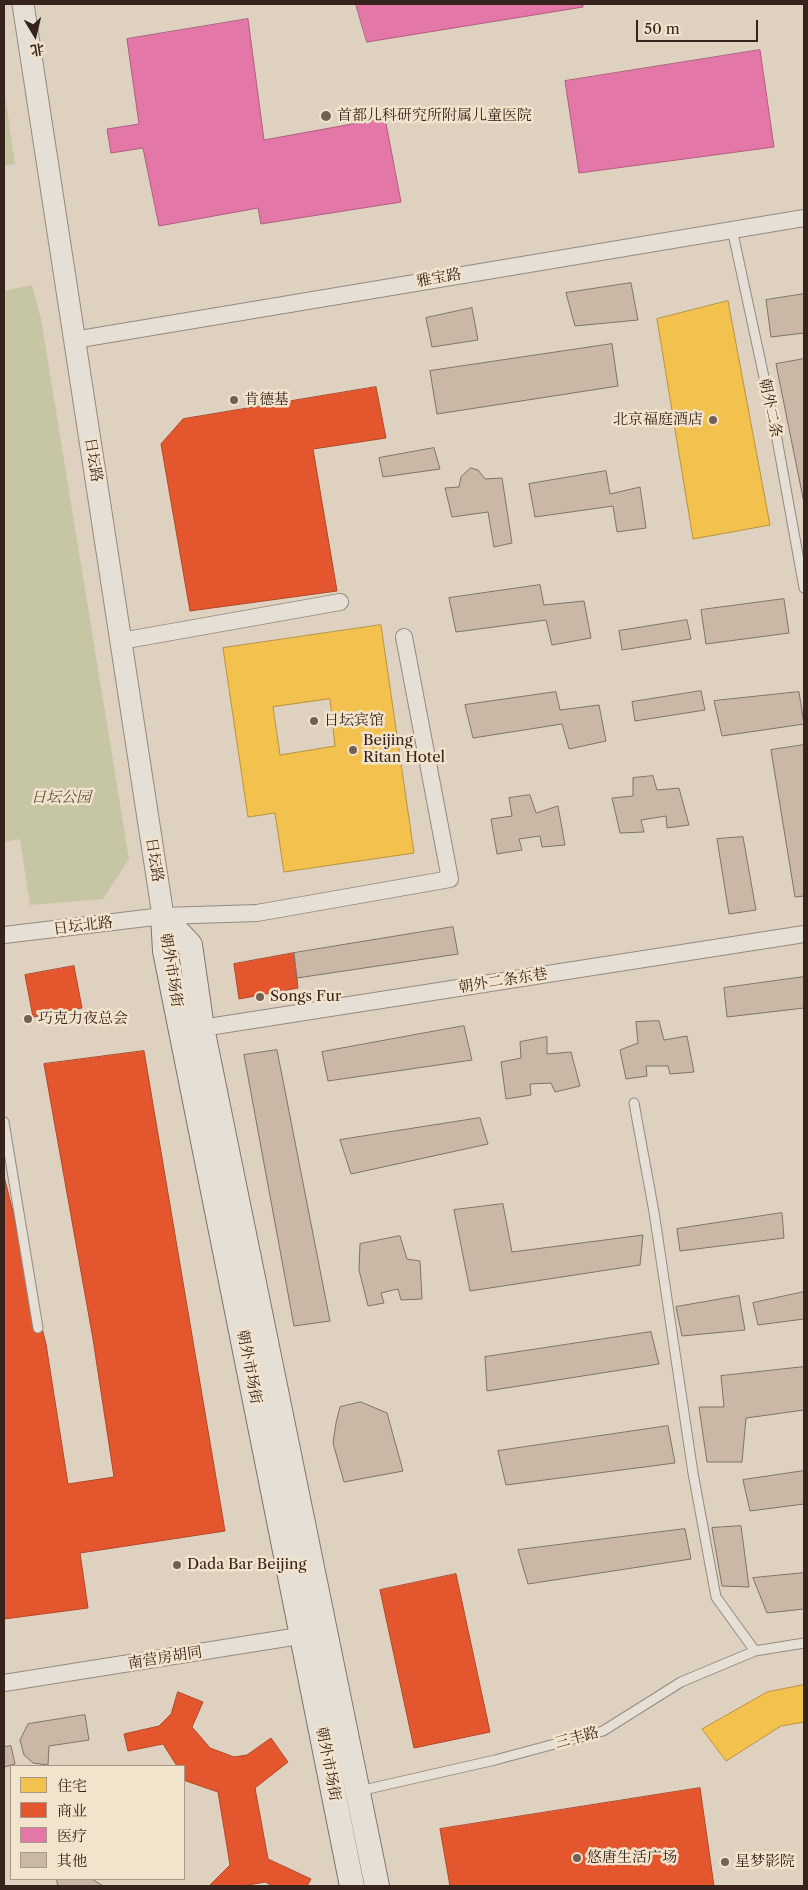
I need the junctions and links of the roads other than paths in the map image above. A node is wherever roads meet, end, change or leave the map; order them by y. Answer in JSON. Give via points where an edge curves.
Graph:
{"nodes":[{"id":1,"x":23,"y":4,"type":"edge"},
{"id":2,"x":804,"y":218,"type":"edge"},
{"id":3,"x":732,"y":229,"type":"junction"},
{"id":4,"x":74,"y":340,"type":"junction"},
{"id":5,"x":804,"y":588,"type":"edge"},
{"id":6,"x":340,"y":602,"type":"dead end"},
{"id":7,"x":404,"y":637,"type":"dead end"},
{"id":8,"x":120,"y":641,"type":"junction"},
{"id":9,"x":163,"y":916,"type":"junction"},
{"id":10,"x":804,"y":934,"type":"edge"},
{"id":11,"x":4,"y":935,"type":"edge"},
{"id":12,"x":202,"y":1028,"type":"junction"},
{"id":13,"x":634,"y":1103,"type":"dead end"},
{"id":14,"x":4,"y":1122,"type":"edge"},
{"id":15,"x":38,"y":1328,"type":"dead end"},
{"id":16,"x":325,"y":1630,"type":"junction"},
{"id":17,"x":302,"y":1636,"type":"junction"},
{"id":18,"x":804,"y":1643,"type":"edge"},
{"id":19,"x":755,"y":1651,"type":"junction"},
{"id":20,"x":4,"y":1684,"type":"edge"},
{"id":21,"x":346,"y":1795,"type":"junction"},
{"id":22,"x":352,"y":1886,"type":"edge"},
{"id":23,"x":377,"y":1886,"type":"edge"}],
"edges":[{"from":1,"to":4,"type":"street","name":"日坛路"},
{"from":2,"to":3,"type":"street","name":"雅宝路"},
{"from":3,"to":4,"type":"street","name":"雅宝路"},
{"from":3,"to":5,"type":"lane","name":"朝外二条","via":[[775,428]]},
{"from":4,"to":8,"type":"street","name":"日坛路"},
{"from":6,"to":8,"type":"street"},
{"from":7,"to":9,"type":"street","name":"日坛北路","via":[[450,879],[257,913]]},
{"from":8,"to":9,"type":"street","name":"日坛路"},
{"from":9,"to":11,"type":"street","name":"日坛北路"},
{"from":9,"to":12,"type":"main road","name":"朝外市场街","via":[[190,945]]},
{"from":9,"to":17,"type":"main road","name":"朝外市场街","via":[[165,951]]},
{"from":10,"to":12,"type":"street","name":"朝外二条东巷"},
{"from":12,"to":16,"type":"main road","name":"朝外市场街"},
{"from":13,"to":19,"type":"lane","via":[[716,1598]]},
{"from":14,"to":15,"type":"lane"},
{"from":16,"to":17,"type":"street","name":"南营房胡同"},
{"from":16,"to":21,"type":"main road","name":"朝外市场街"},
{"from":17,"to":20,"type":"street","name":"南营房胡同"},
{"from":17,"to":21,"type":"main road","name":"朝外市场街"},
{"from":18,"to":19,"type":"lane","name":"三丰路"},
{"from":19,"to":21,"type":"lane","name":"三丰路","via":[[681,1682],[603,1731]]},
{"from":21,"to":22,"type":"main road","name":"朝外市场街"},
{"from":21,"to":23,"type":"main road","name":"朝外市场街"}]}
